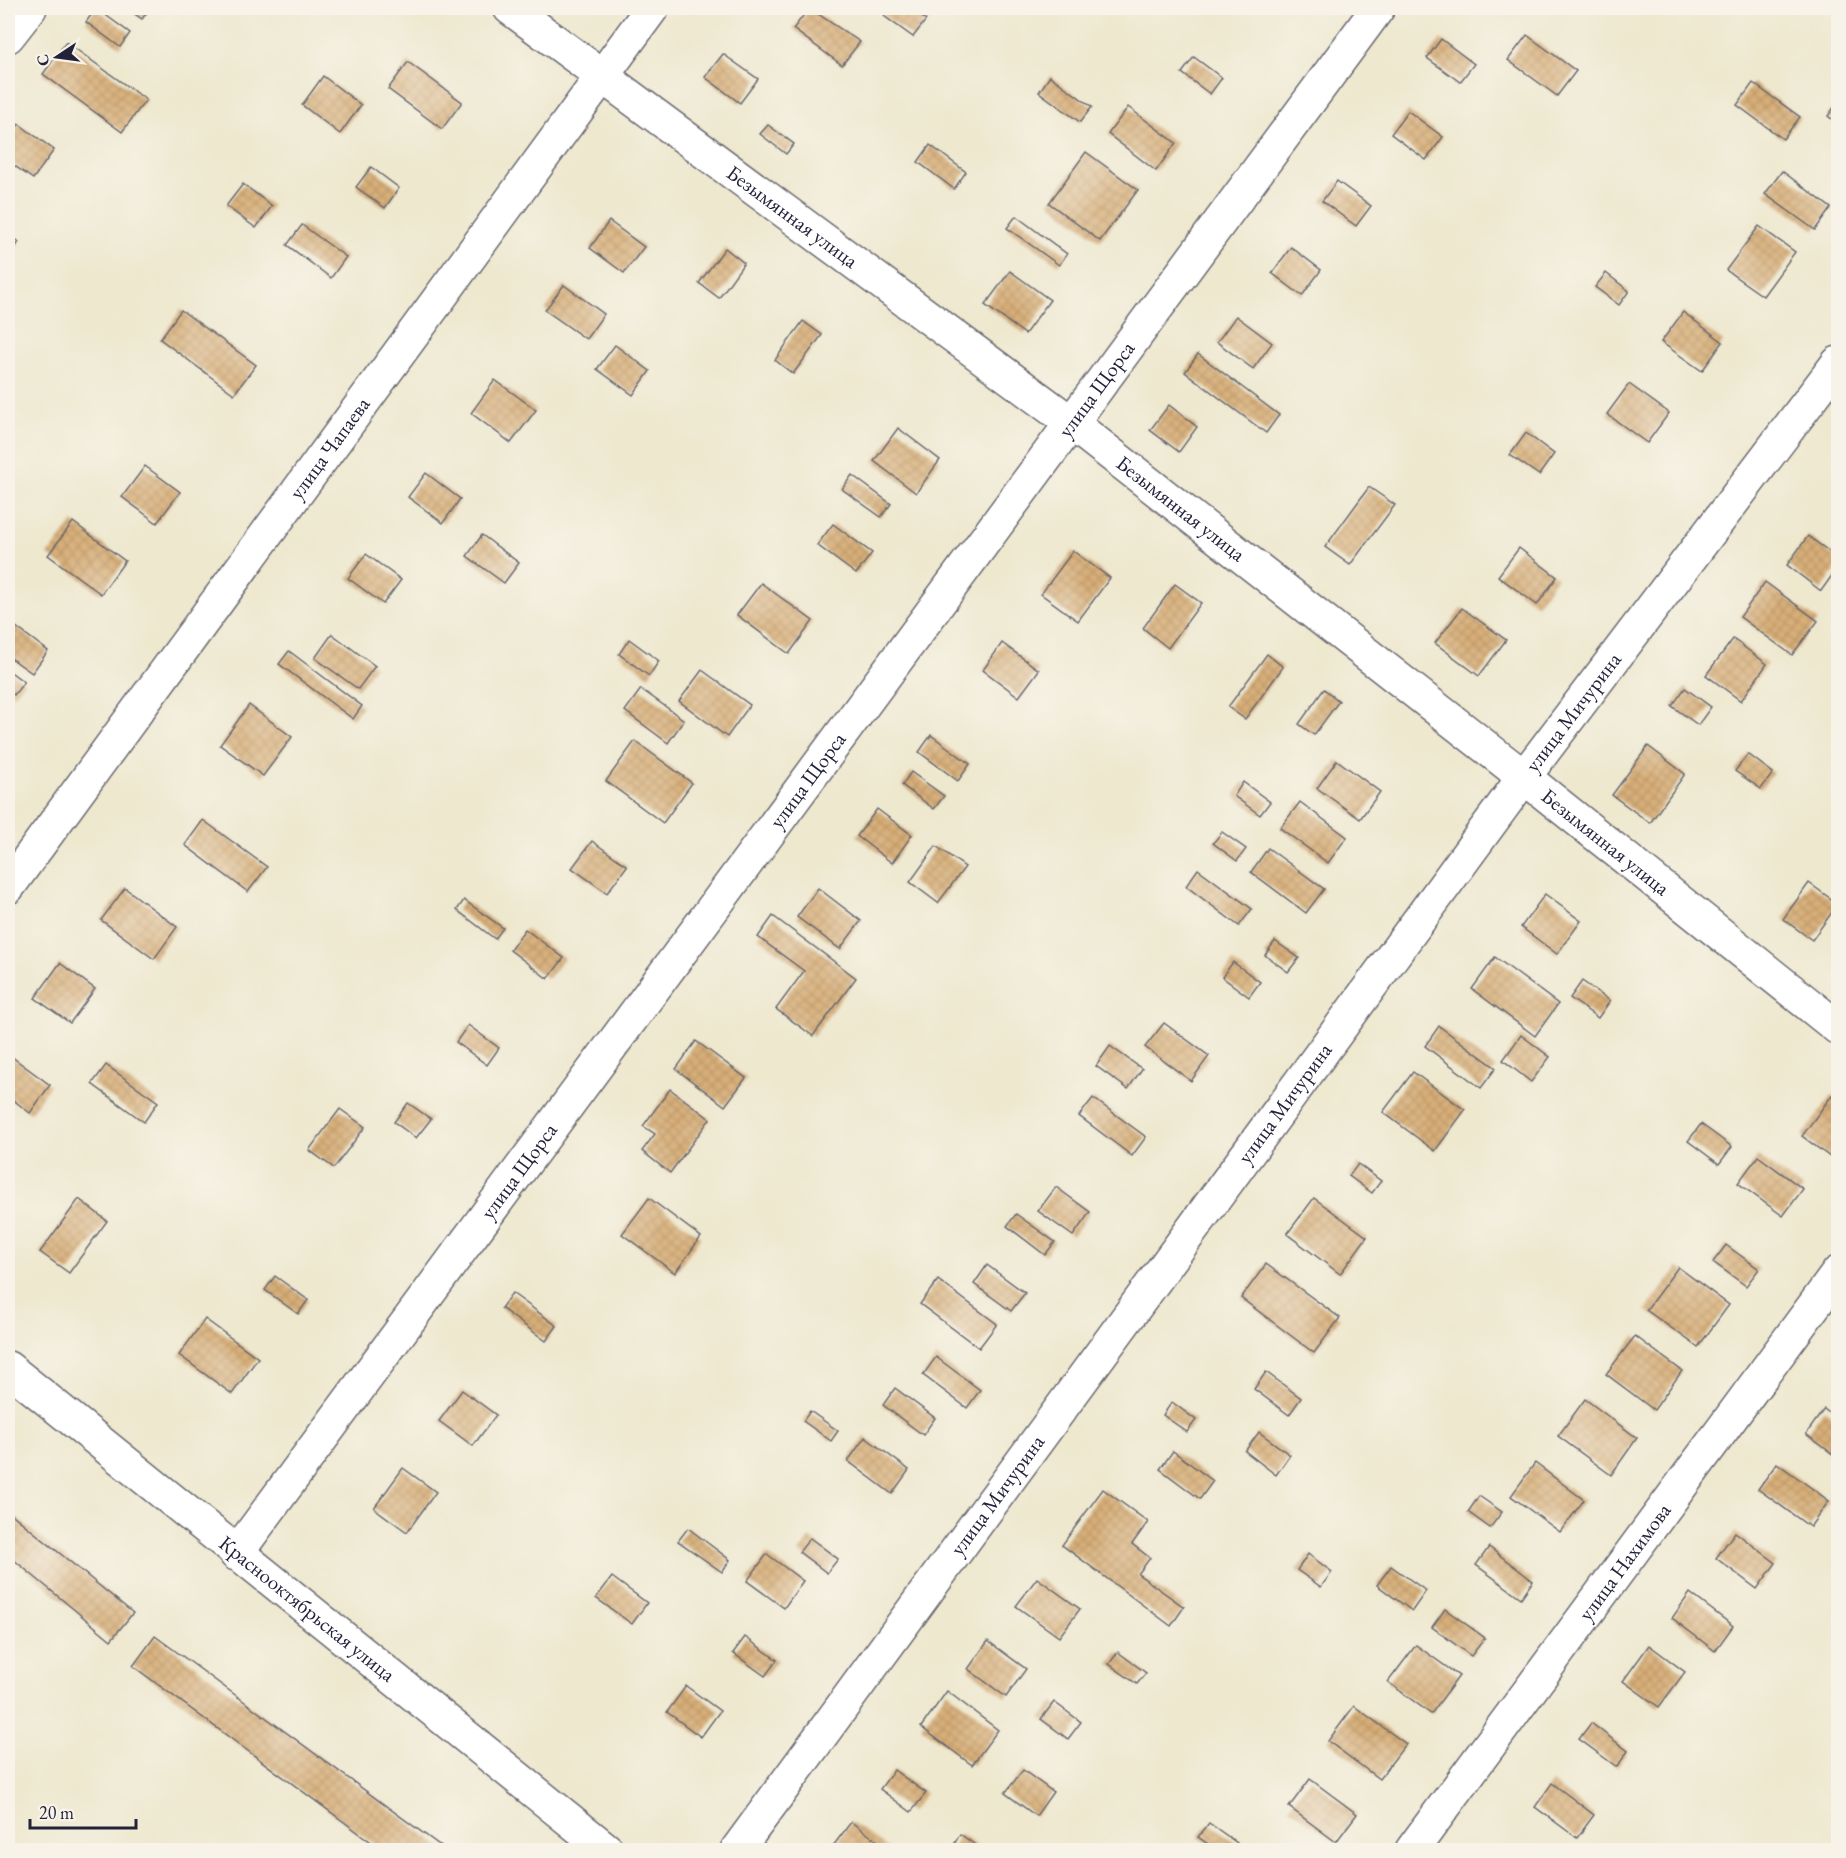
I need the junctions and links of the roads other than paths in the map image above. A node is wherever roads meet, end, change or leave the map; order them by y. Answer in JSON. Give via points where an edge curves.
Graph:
{"nodes":[{"id":1,"x":30,"y":8,"type":"edge"},
{"id":2,"x":510,"y":8,"type":"edge"},
{"id":3,"x":652,"y":8,"type":"edge"},
{"id":4,"x":1378,"y":8,"type":"edge"},
{"id":5,"x":8,"y":36,"type":"edge"},
{"id":6,"x":601,"y":74,"type":"junction"},
{"id":7,"x":1839,"y":363,"type":"edge"},
{"id":8,"x":1070,"y":422,"type":"junction"},
{"id":9,"x":1524,"y":777,"type":"junction"},
{"id":10,"x":8,"y":887,"type":"edge"},
{"id":11,"x":1839,"y":1028,"type":"edge"},
{"id":12,"x":1839,"y":1272,"type":"edge"},
{"id":13,"x":8,"y":1368,"type":"edge"},
{"id":14,"x":236,"y":1554,"type":"junction"},
{"id":15,"x":607,"y":1851,"type":"edge"},
{"id":16,"x":737,"y":1851,"type":"edge"},
{"id":17,"x":1412,"y":1851,"type":"edge"}],
"edges":[{"from":1,"to":5,"type":"street"},
{"from":2,"to":6,"type":"street","name":"Безымянная улица"},
{"from":3,"to":6,"type":"street","name":"улица Чапаева"},
{"from":4,"to":8,"type":"street","name":"улица Щорса"},
{"from":6,"to":8,"type":"street","name":"Безымянная улица"},
{"from":6,"to":10,"type":"street","name":"улица Чапаева"},
{"from":7,"to":9,"type":"street","name":"улица Мичурина"},
{"from":8,"to":9,"type":"street","name":"Безымянная улица"},
{"from":8,"to":14,"type":"street","name":"улица Щорса"},
{"from":9,"to":11,"type":"street","name":"Безымянная улица"},
{"from":9,"to":16,"type":"street","name":"улица Мичурина"},
{"from":12,"to":17,"type":"street","name":"улица Нахимова"},
{"from":13,"to":14,"type":"street","name":"Краснооктябрьская улица"},
{"from":14,"to":15,"type":"street","name":"Краснооктябрьская улица"}]}
